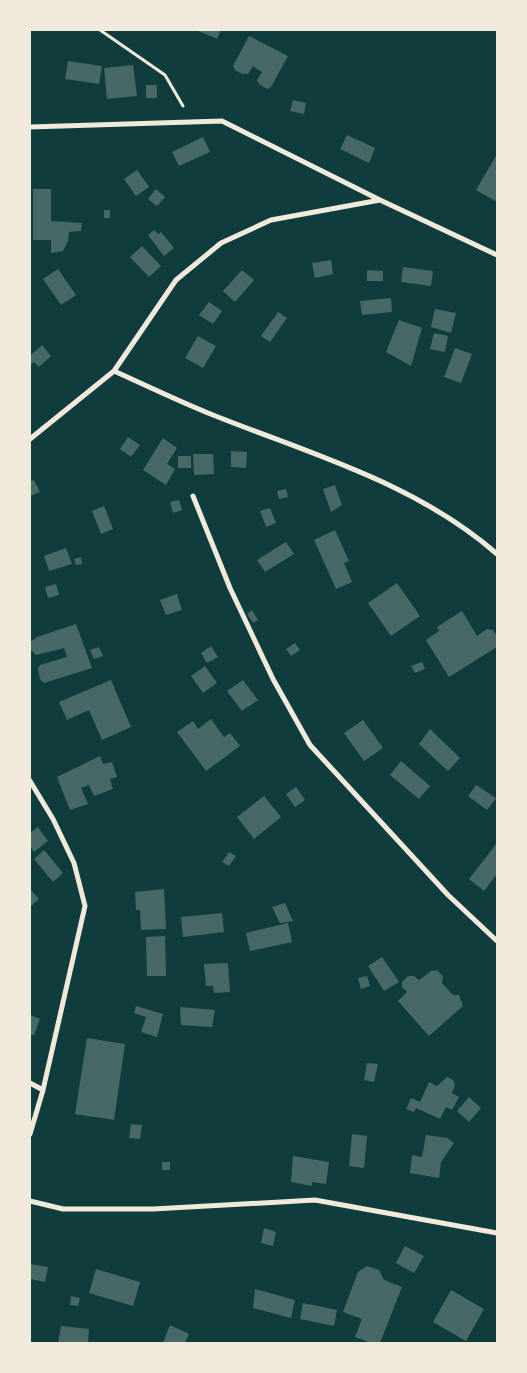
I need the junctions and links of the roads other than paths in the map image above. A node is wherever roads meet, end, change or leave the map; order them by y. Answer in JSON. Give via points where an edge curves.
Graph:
{"nodes":[{"id":1,"x":30,"y":127,"type":"edge"},
{"id":2,"x":380,"y":200,"type":"junction"},
{"id":3,"x":497,"y":255,"type":"edge"},
{"id":4,"x":114,"y":371,"type":"junction"},
{"id":5,"x":30,"y":439,"type":"edge"},
{"id":6,"x":193,"y":496,"type":"dead end"},
{"id":7,"x":497,"y":554,"type":"edge"},
{"id":8,"x":30,"y":781,"type":"edge"},
{"id":9,"x":497,"y":941,"type":"edge"},
{"id":10,"x":30,"y":1083,"type":"edge"},
{"id":11,"x":42,"y":1090,"type":"junction"},
{"id":12,"x":30,"y":1134,"type":"edge"},
{"id":13,"x":30,"y":1201,"type":"edge"},
{"id":14,"x":497,"y":1233,"type":"edge"}],
"edges":[{"from":1,"to":2,"type":"street","via":[[222,121]]},
{"from":2,"to":3,"type":"street"},
{"from":2,"to":4,"type":"street","via":[[271,220],[221,242],[176,280]]},
{"from":4,"to":5,"type":"street"},
{"from":4,"to":7,"type":"street","via":[[207,413],[337,460],[429,506]]},
{"from":6,"to":9,"type":"street","via":[[265,663],[310,745],[448,895]]},
{"from":8,"to":11,"type":"street","via":[[74,863],[84,906]]},
{"from":10,"to":11,"type":"street"},
{"from":11,"to":12,"type":"street"},
{"from":13,"to":14,"type":"street","via":[[63,1209],[153,1209],[315,1200]]}]}
